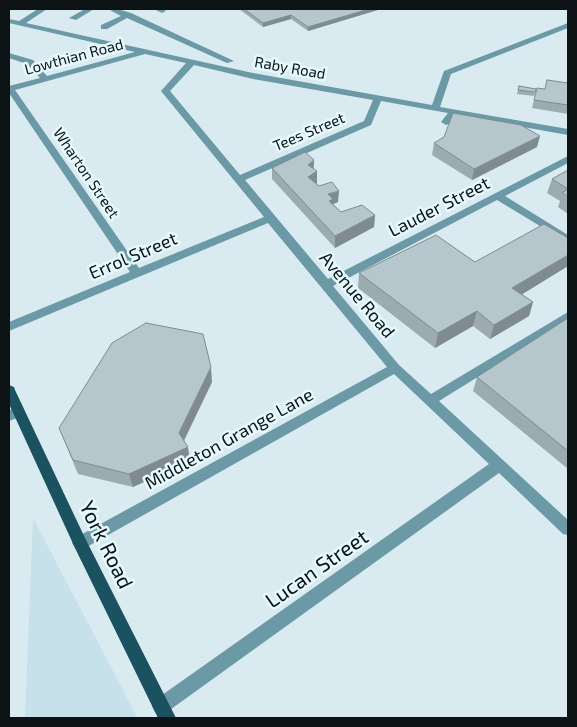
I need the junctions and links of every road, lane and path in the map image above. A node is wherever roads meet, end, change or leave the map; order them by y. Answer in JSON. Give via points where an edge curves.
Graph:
{"nodes":[{"id":1,"x":43,"y":9,"type":"edge"},
{"id":2,"x":90,"y":9,"type":"edge"},
{"id":3,"x":112,"y":9,"type":"edge"},
{"id":4,"x":128,"y":15,"type":"junction"},
{"id":5,"x":73,"y":18,"type":"dead end"},
{"id":6,"x":9,"y":22,"type":"edge"},
{"id":7,"x":19,"y":24,"type":"junction"},
{"id":8,"x":568,"y":25,"type":"edge"},
{"id":9,"x":104,"y":27,"type":"dead end"},
{"id":10,"x":147,"y":51,"type":"junction"},
{"id":11,"x":11,"y":57,"type":"edge"},
{"id":12,"x":230,"y":61,"type":"dead end"},
{"id":13,"x":192,"y":64,"type":"junction"},
{"id":14,"x":45,"y":79,"type":"junction"},
{"id":15,"x":9,"y":89,"type":"edge"},
{"id":16,"x":378,"y":98,"type":"junction"},
{"id":17,"x":435,"y":108,"type":"junction"},
{"id":18,"x":454,"y":112,"type":"junction"},
{"id":19,"x":446,"y":122,"type":"dead end"},
{"id":20,"x":568,"y":132,"type":"edge"},
{"id":21,"x":568,"y":159,"type":"edge"},
{"id":22,"x":237,"y":180,"type":"junction"},
{"id":23,"x":498,"y":196,"type":"junction"},
{"id":24,"x":270,"y":218,"type":"junction"},
{"id":25,"x":568,"y":240,"type":"edge"},
{"id":26,"x":137,"y":274,"type":"junction"},
{"id":27,"x":326,"y":285,"type":"junction"},
{"id":28,"x":568,"y":316,"type":"edge"},
{"id":29,"x":9,"y":327,"type":"edge"},
{"id":30,"x":395,"y":368,"type":"junction"},
{"id":31,"x":9,"y":390,"type":"edge"},
{"id":32,"x":430,"y":401,"type":"junction"},
{"id":33,"x":13,"y":414,"type":"edge"},
{"id":34,"x":498,"y":466,"type":"junction"},
{"id":35,"x":568,"y":529,"type":"edge"},
{"id":36,"x":80,"y":543,"type":"junction"},
{"id":37,"x":164,"y":712,"type":"edge"}],
"edges":[{"from":1,"to":7,"type":"street"},
{"from":2,"to":5,"type":"street"},
{"from":3,"to":4,"type":"street"},
{"from":4,"to":9,"type":"street"},
{"from":4,"to":12,"type":"street"},
{"from":6,"to":7,"type":"street","name":"Raby Road"},
{"from":7,"to":10,"type":"street","name":"Raby Road"},
{"from":8,"to":17,"type":"street","via":[[447,73]]},
{"from":10,"to":13,"type":"street","name":"Raby Road"},
{"from":10,"to":14,"type":"street","name":"Lowthian Road"},
{"from":11,"to":14,"type":"street","via":[[30,62]]},
{"from":13,"to":16,"type":"street","name":"Raby Road"},
{"from":13,"to":22,"type":"street","name":"Avenue Road","via":[[165,91]]},
{"from":14,"to":15,"type":"street","name":"Lowthian Road"},
{"from":15,"to":26,"type":"street","name":"Wharton Street"},
{"from":16,"to":17,"type":"street","name":"Raby Road"},
{"from":16,"to":22,"type":"street","name":"Tees Street","via":[[368,123]]},
{"from":17,"to":18,"type":"street","name":"Raby Road"},
{"from":18,"to":19,"type":"street"},
{"from":18,"to":20,"type":"street","name":"Raby Road"},
{"from":21,"to":23,"type":"street","name":"Lauder Street"},
{"from":22,"to":24,"type":"street","name":"Avenue Road"},
{"from":23,"to":25,"type":"street"},
{"from":23,"to":27,"type":"street","name":"Lauder Street"},
{"from":24,"to":26,"type":"street","name":"Errol Street"},
{"from":24,"to":27,"type":"street","name":"Avenue Road"},
{"from":26,"to":29,"type":"street","name":"Errol Street"},
{"from":27,"to":30,"type":"street","name":"Avenue Road"},
{"from":28,"to":32,"type":"street"},
{"from":30,"to":32,"type":"street","name":"Avenue Road"},
{"from":30,"to":36,"type":"street","name":"Middleton Grange Lane"},
{"from":31,"to":33,"type":"main road","name":"York Road"},
{"from":32,"to":34,"type":"street","name":"Avenue Road"},
{"from":33,"to":36,"type":"main road","name":"York Road"},
{"from":34,"to":35,"type":"street","name":"Avenue Road"},
{"from":34,"to":37,"type":"street","name":"Lucan Street"},
{"from":36,"to":37,"type":"main road","name":"York Road"}]}
